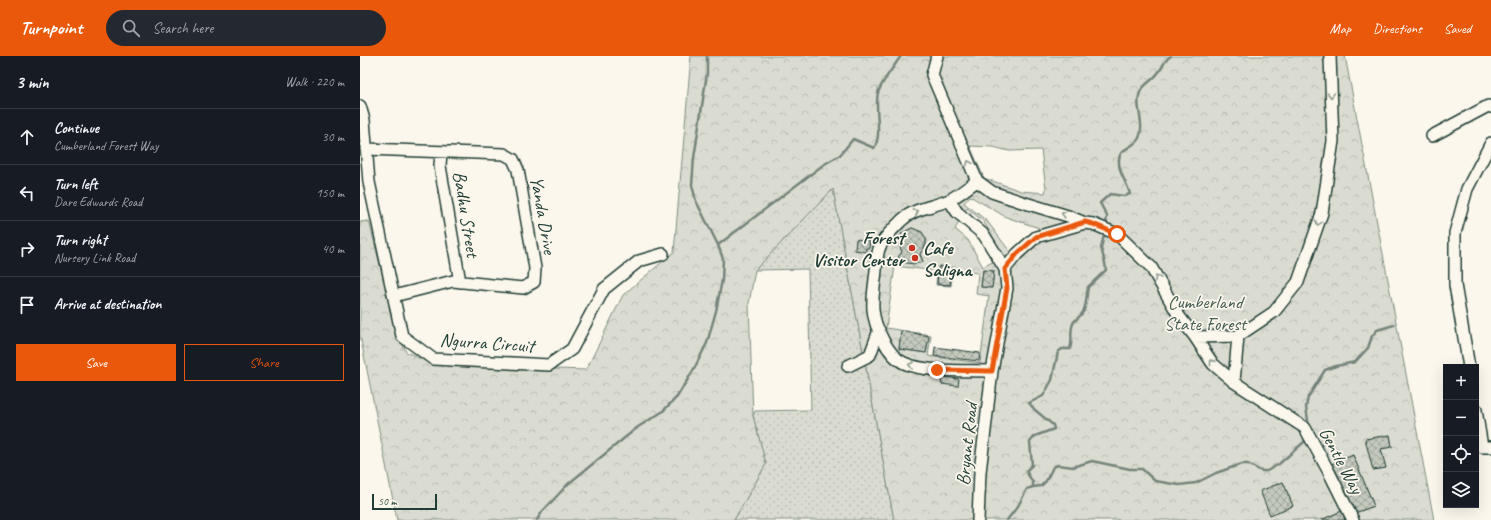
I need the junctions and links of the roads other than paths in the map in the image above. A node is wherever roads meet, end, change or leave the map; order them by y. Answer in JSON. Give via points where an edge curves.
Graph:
{"nodes":[{"id":1,"x":937,"y":56,"type":"edge"},
{"id":2,"x":1330,"y":56,"type":"edge"},
{"id":3,"x":360,"y":106,"type":"edge"},
{"id":4,"x":1491,"y":107,"type":"edge"},
{"id":5,"x":1432,"y":136,"type":"dead end"},
{"id":6,"x":1491,"y":143,"type":"edge"},
{"id":7,"x":366,"y":149,"type":"junction"},
{"id":8,"x":441,"y":152,"type":"junction"},
{"id":9,"x":977,"y":181,"type":"junction"},
{"id":10,"x":949,"y":200,"type":"junction"},
{"id":11,"x":1085,"y":222,"type":"junction"},
{"id":12,"x":663,"y":254,"type":"dead end"},
{"id":13,"x":1005,"y":269,"type":"junction"},
{"id":14,"x":460,"y":282,"type":"junction"},
{"id":15,"x":394,"y":296,"type":"junction"},
{"id":16,"x":879,"y":330,"type":"junction"},
{"id":17,"x":1238,"y":336,"type":"junction"},
{"id":18,"x":1195,"y":337,"type":"junction"},
{"id":19,"x":1468,"y":364,"type":"edge"},
{"id":20,"x":848,"y":366,"type":"dead end"},
{"id":21,"x":992,"y":371,"type":"junction"},
{"id":22,"x":1234,"y":382,"type":"junction"},
{"id":23,"x":1479,"y":428,"type":"edge"},
{"id":24,"x":1491,"y":447,"type":"edge"},
{"id":25,"x":978,"y":520,"type":"edge"},
{"id":26,"x":1353,"y":520,"type":"edge"}],
"edges":[{"from":9,"to":1,"type":"street","one_way":true,"via":[[932,75]]},
{"from":2,"to":17,"type":"street","one_way":true,"via":[[1334,141],[1322,213],[1298,282],[1274,312]]},
{"from":3,"to":7,"type":"street","name":"Ngurra Circuit","via":[[364,120]]},
{"from":4,"to":5,"type":"street","via":[[1488,106]]},
{"from":6,"to":19,"type":"street","via":[[1467,189],[1455,234],[1455,285]]},
{"from":7,"to":8,"type":"street","name":"Yanda Drive"},
{"from":7,"to":15,"type":"street","name":"Ngurra Circuit","via":[[369,182]]},
{"from":8,"to":14,"type":"street","name":"Badhu Street","via":[[440,166]]},
{"from":8,"to":14,"type":"street","name":"Yanda Drive","via":[[504,154],[513,159],[518,170],[535,268],[534,282],[523,288]]},
{"from":9,"to":10,"type":"street"},
{"from":11,"to":9,"type":"street","one_way":true,"via":[[992,192]]},
{"from":10,"to":13,"type":"street","via":[[957,212],[984,235]]},
{"from":16,"to":10,"type":"street","one_way":true,"via":[[873,311],[873,296],[879,250],[883,241],[903,219],[915,211]]},
{"from":11,"to":13,"type":"street","via":[[1036,237]]},
{"from":18,"to":11,"type":"street","name":"Gentle Way","one_way":true,"via":[[1179,316],[1151,267],[1117,234]]},
{"from":12,"to":15,"type":"street","name":"Ngurra Circuit","via":[[639,261],[604,289],[572,348],[549,365],[433,359],[402,336]]},
{"from":13,"to":21,"type":"street","name":"Bryant Road","via":[[1007,288]]},
{"from":14,"to":15,"type":"street","name":"Yanda Drive"},
{"from":16,"to":20,"type":"street","via":[[870,355]]},
{"from":21,"to":16,"type":"street","one_way":true,"via":[[937,370],[904,363],[895,358],[888,349]]},
{"from":17,"to":18,"type":"street"},
{"from":17,"to":22,"type":"street"},
{"from":22,"to":18,"type":"street","name":"Gentle Way","one_way":true,"via":[[1213,364]]},
{"from":21,"to":25,"type":"street","name":"Bryant Road","via":[[980,472]]},
{"from":22,"to":26,"type":"street","name":"Gentle Way","via":[[1307,433],[1330,472]]},
{"from":23,"to":24,"type":"street","via":[[1482,447]]}]}
